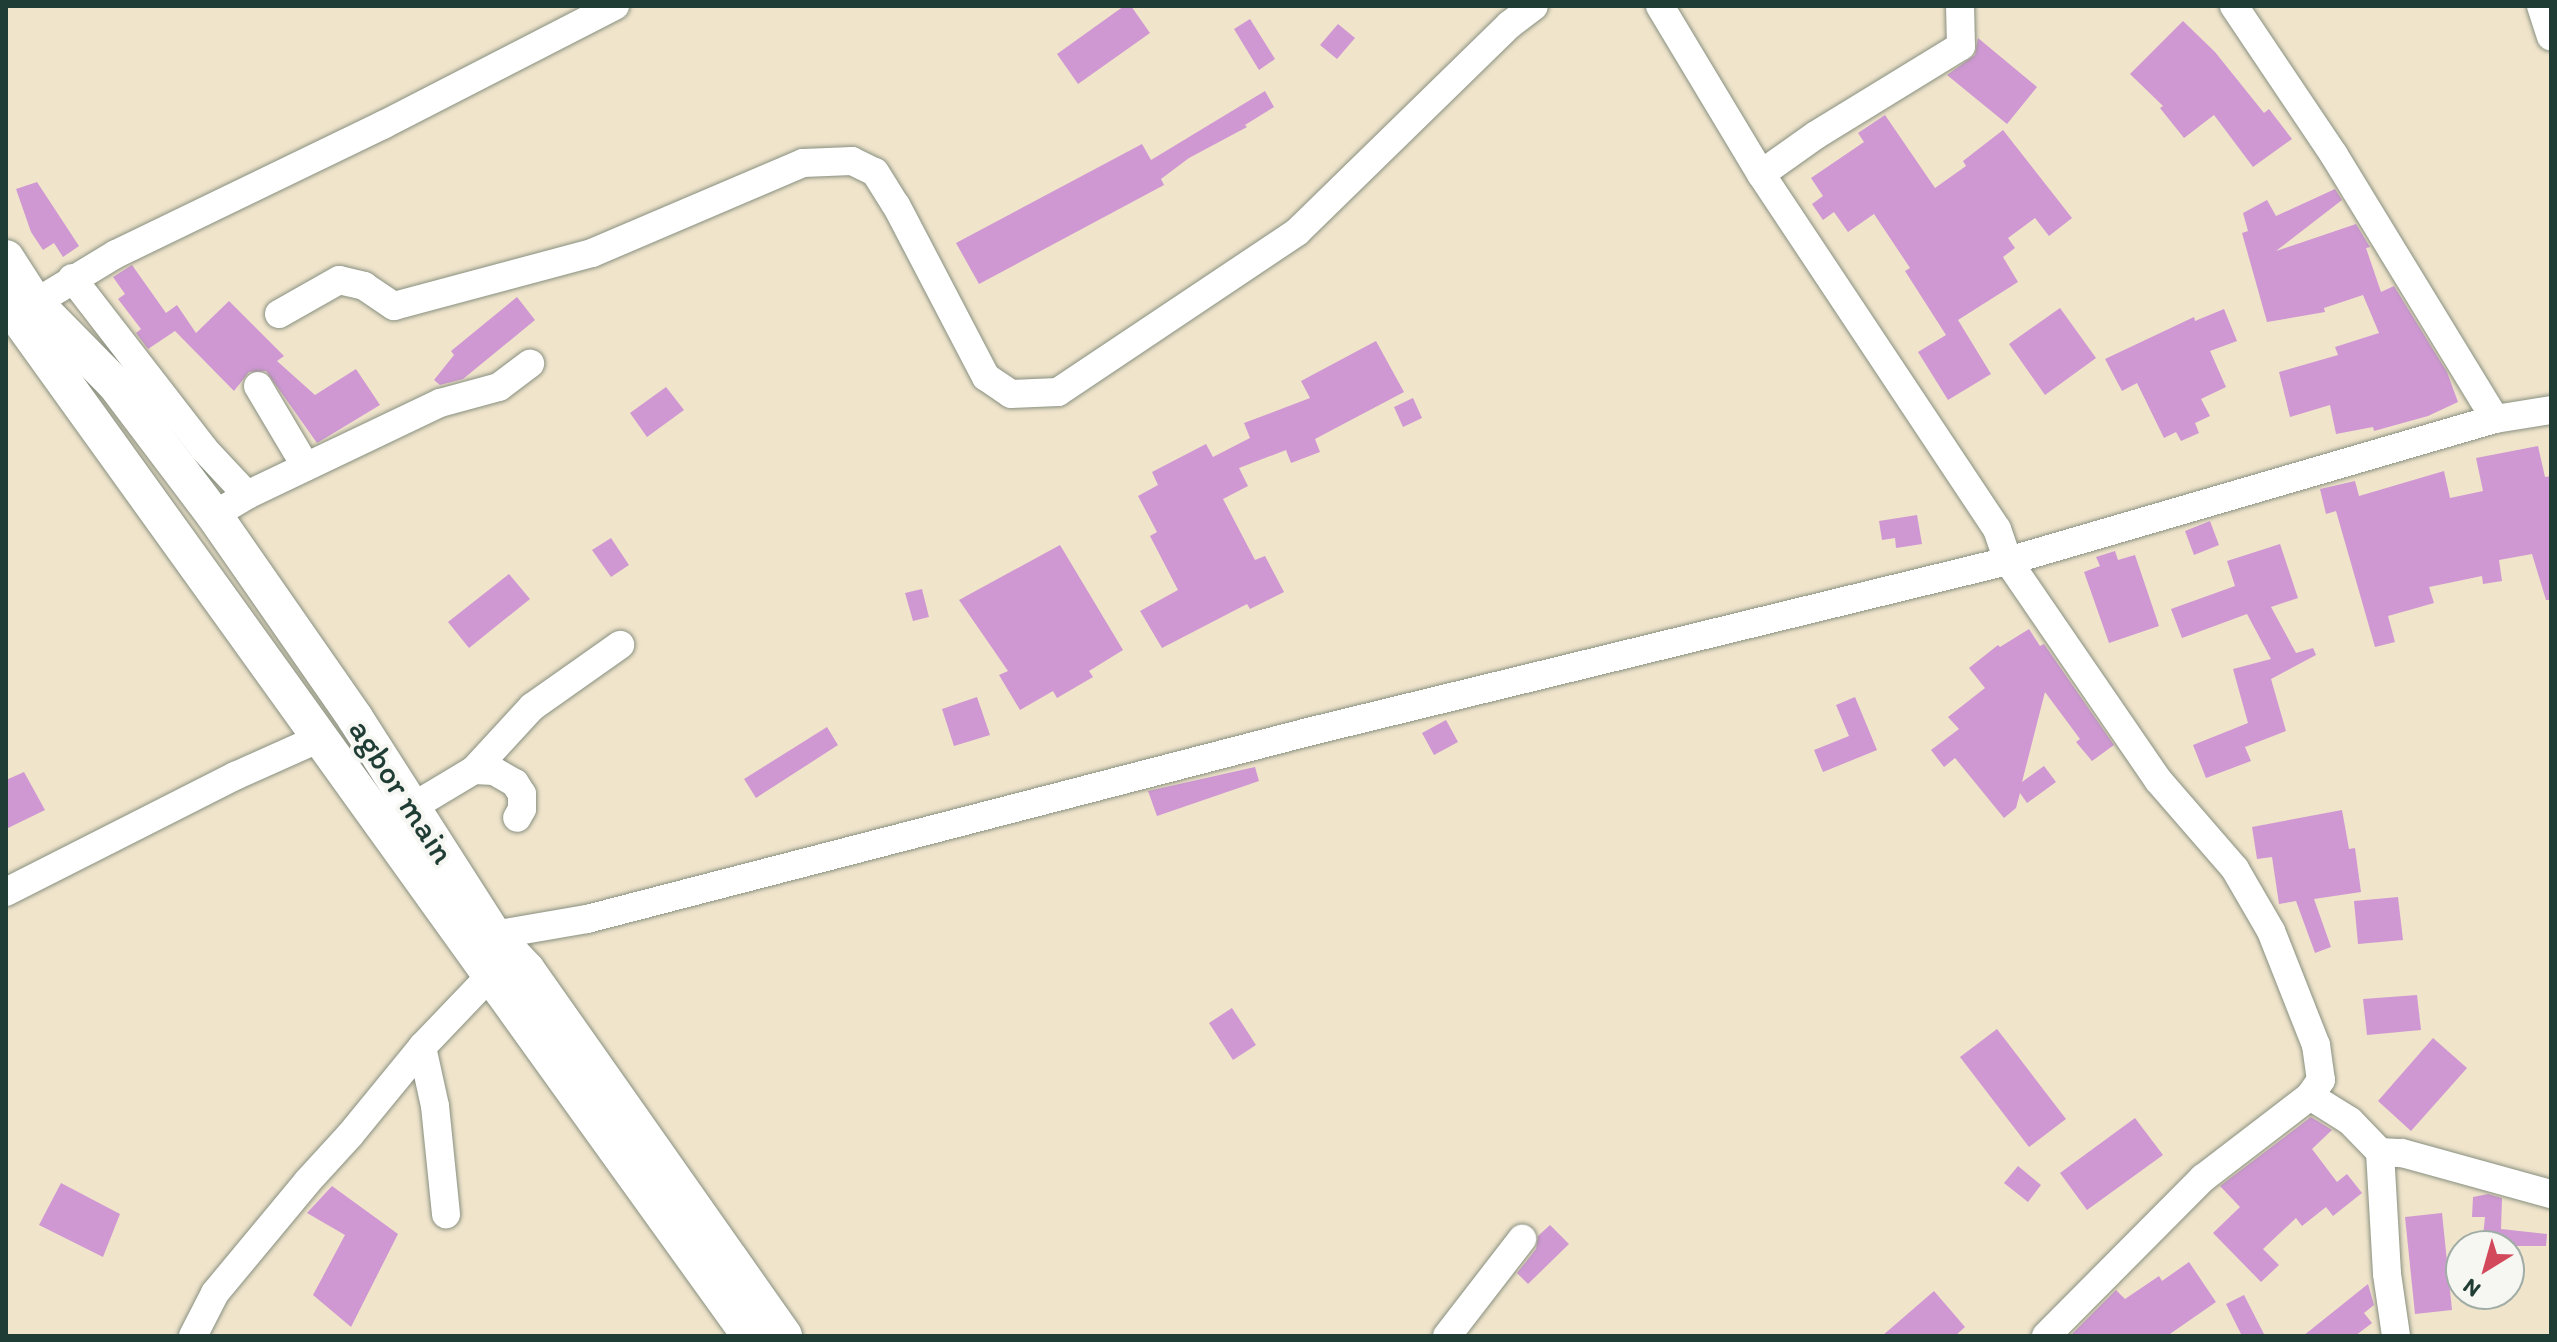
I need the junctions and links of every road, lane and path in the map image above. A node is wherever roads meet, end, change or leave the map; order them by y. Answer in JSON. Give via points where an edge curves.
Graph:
{"nodes":[{"id":1,"x":615,"y":6,"type":"edge"},
{"id":2,"x":1534,"y":6,"type":"edge"},
{"id":3,"x":1660,"y":6,"type":"edge"},
{"id":4,"x":1960,"y":6,"type":"edge"},
{"id":5,"x":2234,"y":6,"type":"edge"},
{"id":6,"x":2541,"y":6,"type":"edge"},
{"id":7,"x":2551,"y":36,"type":"edge"},
{"id":8,"x":1761,"y":174,"type":"junction"},
{"id":9,"x":6,"y":258,"type":"edge"},
{"id":10,"x":72,"y":278,"type":"junction"},
{"id":11,"x":20,"y":302,"type":"edge"},
{"id":12,"x":279,"y":314,"type":"dead end"},
{"id":13,"x":530,"y":364,"type":"dead end"},
{"id":14,"x":258,"y":386,"type":"dead end"},
{"id":15,"x":2551,"y":410,"type":"edge"},
{"id":16,"x":2495,"y":419,"type":"junction"},
{"id":17,"x":306,"y":467,"type":"junction"},
{"id":18,"x":247,"y":495,"type":"junction"},
{"id":19,"x":214,"y":515,"type":"junction"},
{"id":20,"x":2008,"y":561,"type":"junction"},
{"id":21,"x":620,"y":645,"type":"dead end"},
{"id":22,"x":322,"y":737,"type":"junction"},
{"id":23,"x":474,"y":770,"type":"junction"},
{"id":24,"x":414,"y":806,"type":"junction"},
{"id":25,"x":517,"y":818,"type":"dead end"},
{"id":26,"x":6,"y":892,"type":"edge"},
{"id":27,"x":494,"y":935,"type":"junction"},
{"id":28,"x":489,"y":977,"type":"junction"},
{"id":29,"x":422,"y":1047,"type":"junction"},
{"id":30,"x":2310,"y":1096,"type":"junction"},
{"id":31,"x":2380,"y":1152,"type":"junction"},
{"id":32,"x":2551,"y":1194,"type":"edge"},
{"id":33,"x":673,"y":1204,"type":"junction"},
{"id":34,"x":446,"y":1214,"type":"dead end"},
{"id":35,"x":1522,"y":1239,"type":"dead end"},
{"id":36,"x":193,"y":1336,"type":"edge"},
{"id":37,"x":750,"y":1336,"type":"edge"},
{"id":38,"x":784,"y":1336,"type":"edge"},
{"id":39,"x":1447,"y":1336,"type":"edge"},
{"id":40,"x":2046,"y":1336,"type":"edge"},
{"id":41,"x":2396,"y":1336,"type":"edge"}],
"edges":[{"from":1,"to":10,"type":"street"},
{"from":2,"to":12,"type":"street","via":[[1297,232],[1058,392],[1011,394],[986,377],[896,205],[875,172],[852,161],[803,163],[592,253],[394,306],[364,286],[339,280]]},
{"from":3,"to":8,"type":"street"},
{"from":4,"to":8,"type":"street","via":[[1961,46]]},
{"from":5,"to":16,"type":"street","via":[[2334,155]]},
{"from":6,"to":7,"type":"street"},
{"from":8,"to":20,"type":"street","via":[[1997,529]]},
{"from":9,"to":11,"type":"main road","name":"agbor main"},
{"from":10,"to":11,"type":"street"},
{"from":10,"to":18,"type":"street","via":[[204,449]]},
{"from":11,"to":19,"type":"main road","name":"agbor main","via":[[115,384]]},
{"from":11,"to":22,"type":"main road","name":"agbor main"},
{"from":13,"to":17,"type":"street","via":[[499,387],[440,403]]},
{"from":14,"to":17,"type":"street"},
{"from":15,"to":16,"type":"street"},
{"from":16,"to":20,"type":"street"},
{"from":17,"to":18,"type":"street"},
{"from":18,"to":19,"type":"street"},
{"from":19,"to":24,"type":"main road","name":"agbor main"},
{"from":20,"to":27,"type":"street","via":[[1296,735],[587,919]]},
{"from":20,"to":30,"type":"street","via":[[2158,780],[2235,869],[2271,931],[2316,1045],[2321,1080]]},
{"from":21,"to":23,"type":"street","via":[[532,707]]},
{"from":22,"to":26,"type":"street"},
{"from":22,"to":28,"type":"main road","name":"agbor main"},
{"from":23,"to":24,"type":"street"},
{"from":23,"to":25,"type":"street","via":[[494,771],[515,783],[522,794]]},
{"from":24,"to":27,"type":"main road","name":"agbor main"},
{"from":27,"to":33,"type":"main road","name":"agbor main","via":[[527,970]]},
{"from":28,"to":29,"type":"street"},
{"from":28,"to":33,"type":"main road","name":"agbor main"},
{"from":29,"to":34,"type":"street","via":[[435,1106]]},
{"from":29,"to":36,"type":"street","via":[[215,1293]]},
{"from":30,"to":31,"type":"street","via":[[2350,1121]]},
{"from":30,"to":40,"type":"street","via":[[2203,1178]]},
{"from":31,"to":32,"type":"street","via":[[2402,1153]]},
{"from":31,"to":41,"type":"street"},
{"from":33,"to":37,"type":"main road","name":"agbor main"},
{"from":33,"to":38,"type":"main road","name":"agbor main"},
{"from":35,"to":39,"type":"street"}]}
